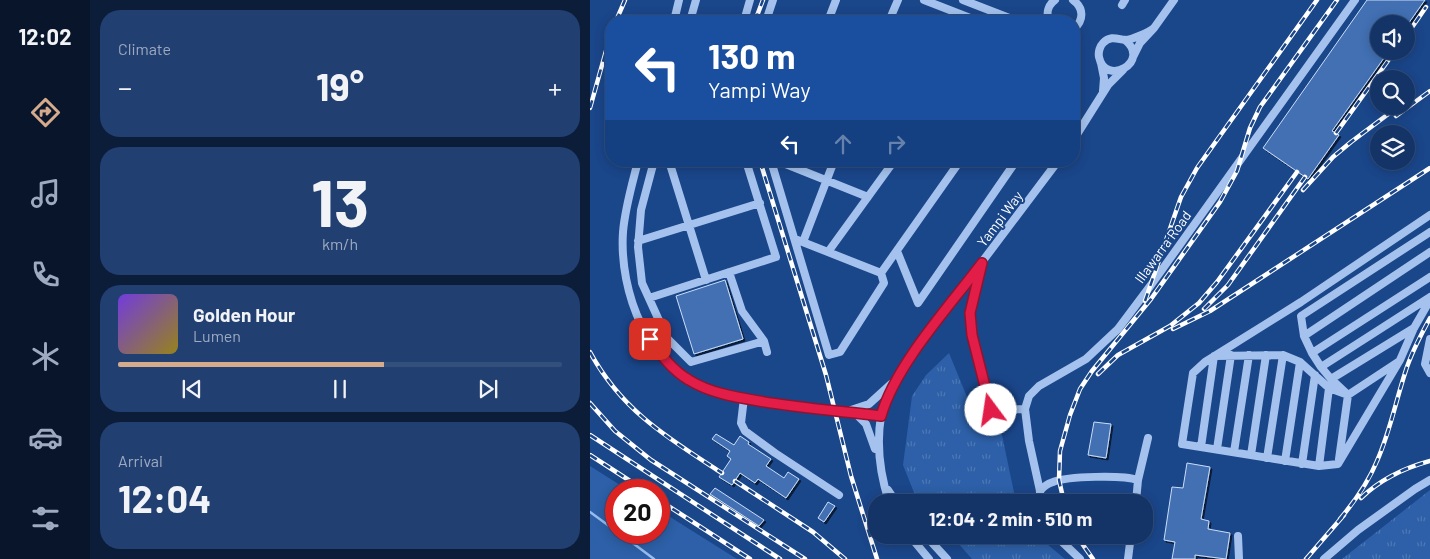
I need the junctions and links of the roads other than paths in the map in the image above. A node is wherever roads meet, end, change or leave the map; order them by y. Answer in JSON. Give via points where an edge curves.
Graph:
{"nodes":[{"id":1,"x":679,"y":0,"type":"edge"},
{"id":2,"x":696,"y":0,"type":"edge"},
{"id":3,"x":750,"y":0,"type":"edge"},
{"id":4,"x":773,"y":0,"type":"edge"},
{"id":5,"x":836,"y":0,"type":"edge"},
{"id":6,"x":898,"y":0,"type":"edge"},
{"id":7,"x":924,"y":0,"type":"edge"},
{"id":8,"x":963,"y":0,"type":"edge"},
{"id":9,"x":1055,"y":0,"type":"edge"},
{"id":10,"x":1074,"y":0,"type":"edge"},
{"id":11,"x":1174,"y":0,"type":"edge"},
{"id":12,"x":1355,"y":0,"type":"edge"},
{"id":13,"x":956,"y":12,"type":"junction"},
{"id":14,"x":675,"y":15,"type":"edge"},
{"id":15,"x":692,"y":15,"type":"edge"},
{"id":16,"x":746,"y":15,"type":"edge"},
{"id":17,"x":768,"y":15,"type":"edge"},
{"id":18,"x":830,"y":15,"type":"edge"},
{"id":19,"x":892,"y":15,"type":"edge"},
{"id":20,"x":955,"y":15,"type":"edge"},
{"id":21,"x":963,"y":15,"type":"edge"},
{"id":22,"x":1002,"y":15,"type":"edge"},
{"id":23,"x":1047,"y":15,"type":"edge"},
{"id":24,"x":1080,"y":20,"type":"edge"},
{"id":25,"x":1154,"y":28,"type":"junction"},
{"id":26,"x":1125,"y":40,"type":"junction"},
{"id":27,"x":1100,"y":59,"type":"junction"},
{"id":28,"x":1132,"y":60,"type":"junction"},
{"id":29,"x":1125,"y":68,"type":"junction"},
{"id":30,"x":1102,"y":96,"type":"junction"},
{"id":31,"x":1080,"y":131,"type":"edge"},
{"id":32,"x":637,"y":167,"type":"edge"},
{"id":33,"x":652,"y":167,"type":"edge"},
{"id":34,"x":671,"y":167,"type":"edge"},
{"id":35,"x":748,"y":167,"type":"edge"},
{"id":36,"x":773,"y":167,"type":"edge"},
{"id":37,"x":793,"y":167,"type":"edge"},
{"id":38,"x":832,"y":167,"type":"edge"},
{"id":39,"x":890,"y":167,"type":"edge"},
{"id":40,"x":956,"y":167,"type":"edge"},
{"id":41,"x":1012,"y":167,"type":"edge"},
{"id":42,"x":1054,"y":167,"type":"edge"},
{"id":43,"x":827,"y":180,"type":"junction"},
{"id":44,"x":868,"y":197,"type":"junction"},
{"id":45,"x":760,"y":203,"type":"junction"},
{"id":46,"x":1430,"y":215,"type":"edge"},
{"id":47,"x":689,"y":225,"type":"junction"},
{"id":48,"x":1430,"y":232,"type":"edge"},
{"id":49,"x":799,"y":240,"type":"junction"},
{"id":50,"x":638,"y":241,"type":"junction"},
{"id":51,"x":897,"y":251,"type":"junction"},
{"id":52,"x":828,"y":252,"type":"junction"},
{"id":53,"x":1430,"y":252,"type":"edge"},
{"id":54,"x":982,"y":263,"type":"junction"},
{"id":55,"x":729,"y":272,"type":"junction"},
{"id":56,"x":881,"y":273,"type":"junction"},
{"id":57,"x":1430,"y":276,"type":"edge"},
{"id":58,"x":706,"y":280,"type":"junction"},
{"id":59,"x":649,"y":298,"type":"junction"},
{"id":60,"x":1430,"y":299,"type":"edge"},
{"id":61,"x":1301,"y":302,"type":"junction"},
{"id":62,"x":1301,"y":316,"type":"junction"},
{"id":63,"x":1414,"y":328,"type":"junction"},
{"id":64,"x":1304,"y":336,"type":"junction"},
{"id":65,"x":1430,"y":339,"type":"edge"},
{"id":66,"x":764,"y":341,"type":"junction"},
{"id":67,"x":767,"y":352,"type":"dead end"},
{"id":68,"x":1312,"y":353,"type":"junction"},
{"id":69,"x":1249,"y":355,"type":"junction"},
{"id":70,"x":1266,"y":355,"type":"junction"},
{"id":71,"x":1214,"y":356,"type":"junction"},
{"id":72,"x":1232,"y":356,"type":"junction"},
{"id":73,"x":1284,"y":356,"type":"junction"},
{"id":74,"x":1400,"y":360,"type":"junction"},
{"id":75,"x":1300,"y":362,"type":"junction"},
{"id":76,"x":1321,"y":367,"type":"junction"},
{"id":77,"x":1430,"y":373,"type":"edge"},
{"id":78,"x":900,"y":375,"type":"junction"},
{"id":79,"x":1314,"y":375,"type":"junction"},
{"id":80,"x":1330,"y":384,"type":"junction"},
{"id":81,"x":1348,"y":395,"type":"junction"},
{"id":82,"x":744,"y":398,"type":"junction"},
{"id":83,"x":1025,"y":409,"type":"junction"},
{"id":84,"x":848,"y":412,"type":"junction"},
{"id":85,"x":881,"y":416,"type":"junction"},
{"id":86,"x":1148,"y":438,"type":"dead end"},
{"id":87,"x":1201,"y":447,"type":"junction"},
{"id":88,"x":1217,"y":449,"type":"junction"},
{"id":89,"x":1234,"y":452,"type":"junction"},
{"id":90,"x":1251,"y":455,"type":"junction"},
{"id":91,"x":1267,"y":458,"type":"junction"},
{"id":92,"x":1285,"y":461,"type":"junction"},
{"id":93,"x":879,"y":462,"type":"junction"},
{"id":94,"x":1302,"y":464,"type":"junction"},
{"id":95,"x":1338,"y":464,"type":"junction"},
{"id":96,"x":1319,"y":466,"type":"junction"},
{"id":97,"x":1138,"y":480,"type":"junction"},
{"id":98,"x":1430,"y":480,"type":"edge"},
{"id":99,"x":885,"y":486,"type":"junction"},
{"id":100,"x":1040,"y":492,"type":"joint"},
{"id":101,"x":887,"y":494,"type":"edge"},
{"id":102,"x":890,"y":494,"type":"edge"},
{"id":103,"x":1137,"y":494,"type":"edge"},
{"id":104,"x":839,"y":495,"type":"dead end"},
{"id":105,"x":1238,"y":536,"type":"dead end"},
{"id":106,"x":916,"y":544,"type":"edge"},
{"id":107,"x":933,"y":544,"type":"edge"},
{"id":108,"x":1065,"y":544,"type":"edge"},
{"id":109,"x":1130,"y":544,"type":"edge"},
{"id":110,"x":929,"y":559,"type":"edge"},
{"id":111,"x":947,"y":559,"type":"edge"},
{"id":112,"x":1080,"y":559,"type":"edge"},
{"id":113,"x":1128,"y":559,"type":"edge"},
{"id":114,"x":1239,"y":559,"type":"edge"},
{"id":115,"x":1324,"y":559,"type":"edge"}],
"edges":[{"from":1,"to":14,"type":"street"},
{"from":2,"to":15,"type":"street"},
{"from":3,"to":16,"type":"street"},
{"from":4,"to":17,"type":"street"},
{"from":5,"to":18,"type":"street"},
{"from":6,"to":19,"type":"street"},
{"from":7,"to":13,"type":"street"},
{"from":8,"to":22,"type":"street"},
{"from":9,"to":23,"type":"street"},
{"from":10,"to":24,"type":"street","via":[[1081,9]]},
{"from":11,"to":25,"type":"street"},
{"from":12,"to":83,"type":"street","name":"Illawarra Road","via":[[1118,328],[1086,359],[1038,386],[1029,396]]},
{"from":13,"to":20,"type":"street"},
{"from":13,"to":21,"type":"street"},
{"from":25,"to":26,"type":"street"},
{"from":25,"to":28,"type":"street","via":[[1140,43]]},
{"from":26,"to":27,"type":"street","via":[[1114,37],[1105,41],[1099,51]]},
{"from":26,"to":28,"type":"street","via":[[1132,48]]},
{"from":27,"to":29,"type":"street","via":[[1110,70]]},
{"from":27,"to":30,"type":"street","via":[[1104,78]]},
{"from":28,"to":29,"type":"street"},
{"from":29,"to":30,"type":"street"},
{"from":30,"to":31,"type":"street"},
{"from":32,"to":82,"type":"street","via":[[625,214],[623,246],[629,288],[640,320],[658,352],[682,376],[708,389]]},
{"from":33,"to":50,"type":"street","via":[[641,210]]},
{"from":34,"to":47,"type":"street"},
{"from":35,"to":45,"type":"street"},
{"from":36,"to":49,"type":"street"},
{"from":37,"to":43,"type":"street"},
{"from":38,"to":43,"type":"street"},
{"from":39,"to":44,"type":"street"},
{"from":40,"to":51,"type":"street"},
{"from":41,"to":51,"type":"street","via":[[918,303]]},
{"from":42,"to":54,"type":"street","name":"Yampi Way"},
{"from":43,"to":44,"type":"street"},
{"from":43,"to":49,"type":"street"},
{"from":44,"to":52,"type":"street"},
{"from":45,"to":47,"type":"street"},
{"from":45,"to":55,"type":"street","via":[[776,257]]},
{"from":46,"to":61,"type":"street"},
{"from":47,"to":50,"type":"street"},
{"from":47,"to":58,"type":"street"},
{"from":48,"to":62,"type":"street"},
{"from":49,"to":52,"type":"street"},
{"from":49,"to":56,"type":"street","via":[[829,355],[840,352],[884,283]]},
{"from":50,"to":59,"type":"street","via":[[642,283]]},
{"from":51,"to":56,"type":"street"},
{"from":52,"to":56,"type":"street"},
{"from":53,"to":64,"type":"street"},
{"from":54,"to":78,"type":"street","name":"Yampi Way"},
{"from":54,"to":83,"type":"street","via":[[970,313],[972,335],[991,410]]},
{"from":55,"to":58,"type":"street"},
{"from":55,"to":66,"type":"street","via":[[742,311]]},
{"from":57,"to":68,"type":"street"},
{"from":58,"to":59,"type":"street"},
{"from":59,"to":66,"type":"street","via":[[667,338],[691,362]]},
{"from":60,"to":63,"type":"street"},
{"from":60,"to":76,"type":"street"},
{"from":61,"to":62,"type":"street"},
{"from":61,"to":71,"type":"street"},
{"from":62,"to":64,"type":"street"},
{"from":63,"to":74,"type":"street"},
{"from":63,"to":80,"type":"street"},
{"from":64,"to":68,"type":"street"},
{"from":65,"to":77,"type":"street","via":[[1425,364]]},
{"from":66,"to":67,"type":"street"},
{"from":68,"to":76,"type":"street"},
{"from":69,"to":70,"type":"street"},
{"from":69,"to":72,"type":"street"},
{"from":69,"to":89,"type":"street"},
{"from":70,"to":73,"type":"street"},
{"from":70,"to":90,"type":"street"},
{"from":71,"to":72,"type":"street"},
{"from":71,"to":87,"type":"street"},
{"from":71,"to":87,"type":"street","via":[[1193,373],[1182,444]]},
{"from":72,"to":88,"type":"street"},
{"from":73,"to":75,"type":"street"},
{"from":73,"to":91,"type":"street"},
{"from":74,"to":81,"type":"street"},
{"from":74,"to":95,"type":"street"},
{"from":75,"to":79,"type":"street"},
{"from":75,"to":92,"type":"street"},
{"from":76,"to":80,"type":"street"},
{"from":78,"to":84,"type":"street","via":[[870,404]]},
{"from":78,"to":85,"type":"street","name":"Yampi Way"},
{"from":79,"to":80,"type":"street"},
{"from":79,"to":94,"type":"street"},
{"from":80,"to":81,"type":"street"},
{"from":80,"to":96,"type":"street"},
{"from":81,"to":95,"type":"street"},
{"from":82,"to":84,"type":"street"},
{"from":82,"to":104,"type":"street","via":[[741,423],[745,431]]},
{"from":83,"to":100,"type":"street"},
{"from":84,"to":85,"type":"street"},
{"from":84,"to":93,"type":"street","via":[[860,417],[868,427]]},
{"from":85,"to":93,"type":"street","name":"Yampi Way"},
{"from":86,"to":97,"type":"street"},
{"from":87,"to":88,"type":"street"},
{"from":88,"to":89,"type":"street"},
{"from":89,"to":90,"type":"street"},
{"from":90,"to":91,"type":"street"},
{"from":91,"to":92,"type":"street"},
{"from":92,"to":94,"type":"street"},
{"from":93,"to":99,"type":"street"},
{"from":94,"to":96,"type":"street"},
{"from":95,"to":96,"type":"street"},
{"from":97,"to":100,"type":"street","via":[[1111,477],[1059,480]]},
{"from":97,"to":103,"type":"street"},
{"from":98,"to":115,"type":"street","via":[[1358,530]]},
{"from":99,"to":101,"type":"street"},
{"from":99,"to":102,"type":"street"},
{"from":105,"to":114,"type":"street"},
{"from":106,"to":110,"type":"street"},
{"from":107,"to":111,"type":"street"},
{"from":108,"to":112,"type":"street"},
{"from":109,"to":113,"type":"street"}]}
